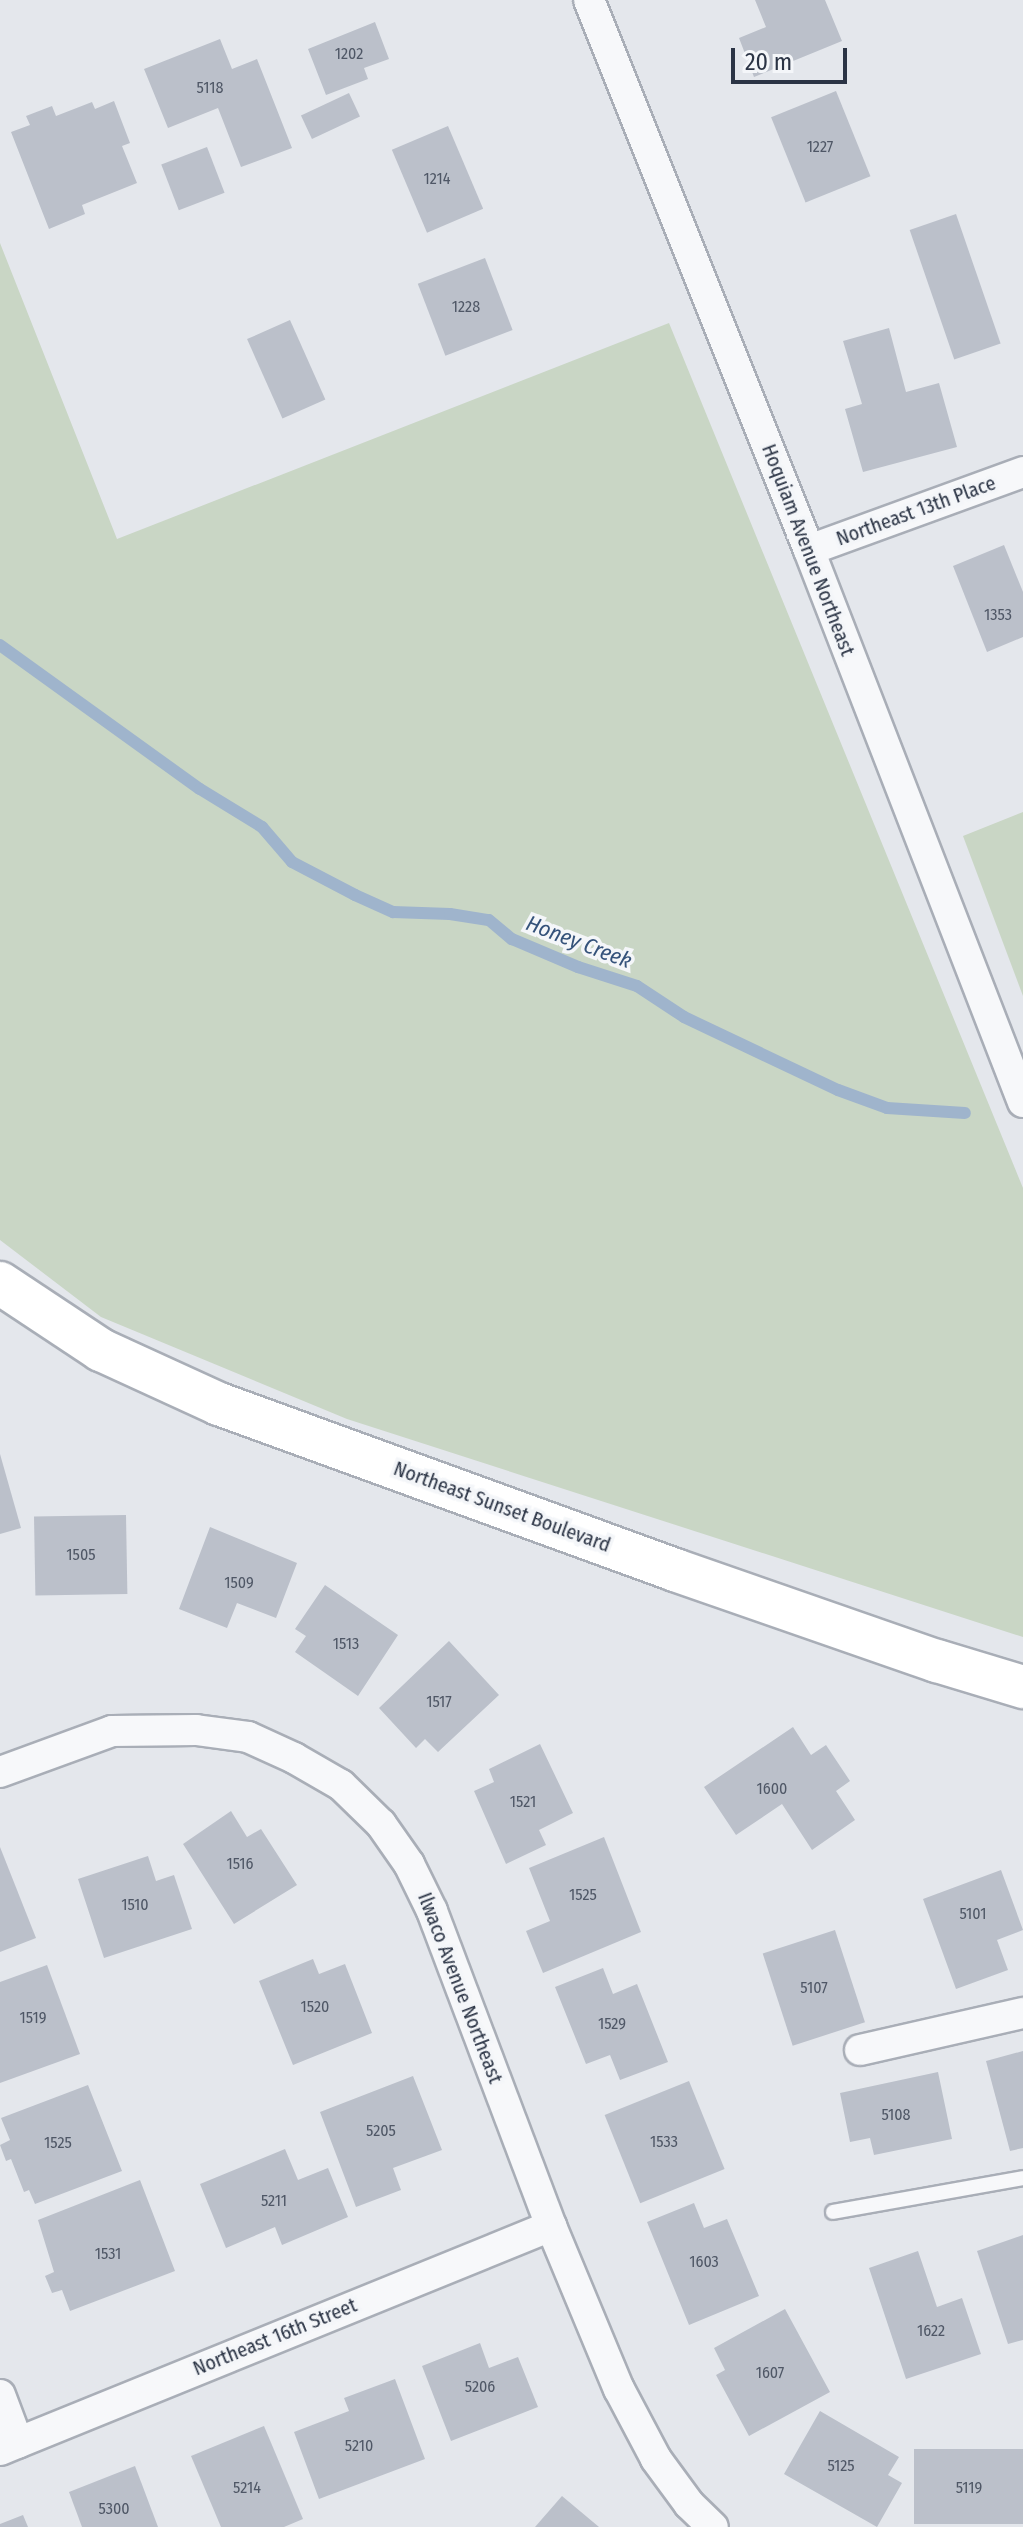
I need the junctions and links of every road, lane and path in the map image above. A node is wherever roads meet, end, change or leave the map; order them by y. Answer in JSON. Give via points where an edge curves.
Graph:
{"nodes":[{"id":1,"x":589,"y":0,"type":"edge"},
{"id":2,"x":1023,"y":472,"type":"edge"},
{"id":3,"x":809,"y":550,"type":"junction"},
{"id":4,"x":1023,"y":1102,"type":"edge"},
{"id":5,"x":0,"y":1283,"type":"edge"},
{"id":6,"x":1023,"y":1687,"type":"edge"},
{"id":7,"x":0,"y":1772,"type":"edge"},
{"id":8,"x":1023,"y":2013,"type":"edge"},
{"id":9,"x":860,"y":2050,"type":"dead end"},
{"id":10,"x":1023,"y":2178,"type":"edge"},
{"id":11,"x":833,"y":2212,"type":"dead end"},
{"id":12,"x":551,"y":2226,"type":"junction"},
{"id":13,"x":0,"y":2395,"type":"edge"},
{"id":14,"x":9,"y":2446,"type":"edge"},
{"id":15,"x":713,"y":2527,"type":"edge"}],
"edges":[{"from":1,"to":3,"type":"street","name":"Hoquiam Avenue Northeast"},
{"from":2,"to":3,"type":"street","name":"Northeast 13th Place"},
{"from":3,"to":4,"type":"street","name":"Hoquiam Avenue Northeast"},
{"from":5,"to":6,"type":"main road","name":"Northeast Sunset Boulevard","via":[[101,1350],[219,1404],[690,1575]]},
{"from":7,"to":12,"type":"street","name":"Ilwaco Avenue Northeast","via":[[112,1731],[196,1730],[248,1737],[341,1785],[381,1824],[432,1911]]},
{"from":8,"to":9,"type":"street"},
{"from":10,"to":11,"type":"lane"},
{"from":12,"to":14,"type":"street","name":"Northeast 16th Street"},
{"from":12,"to":15,"type":"street","name":"Ilwaco Avenue Northeast","via":[[619,2389],[656,2459]]},
{"from":13,"to":14,"type":"street"}]}
